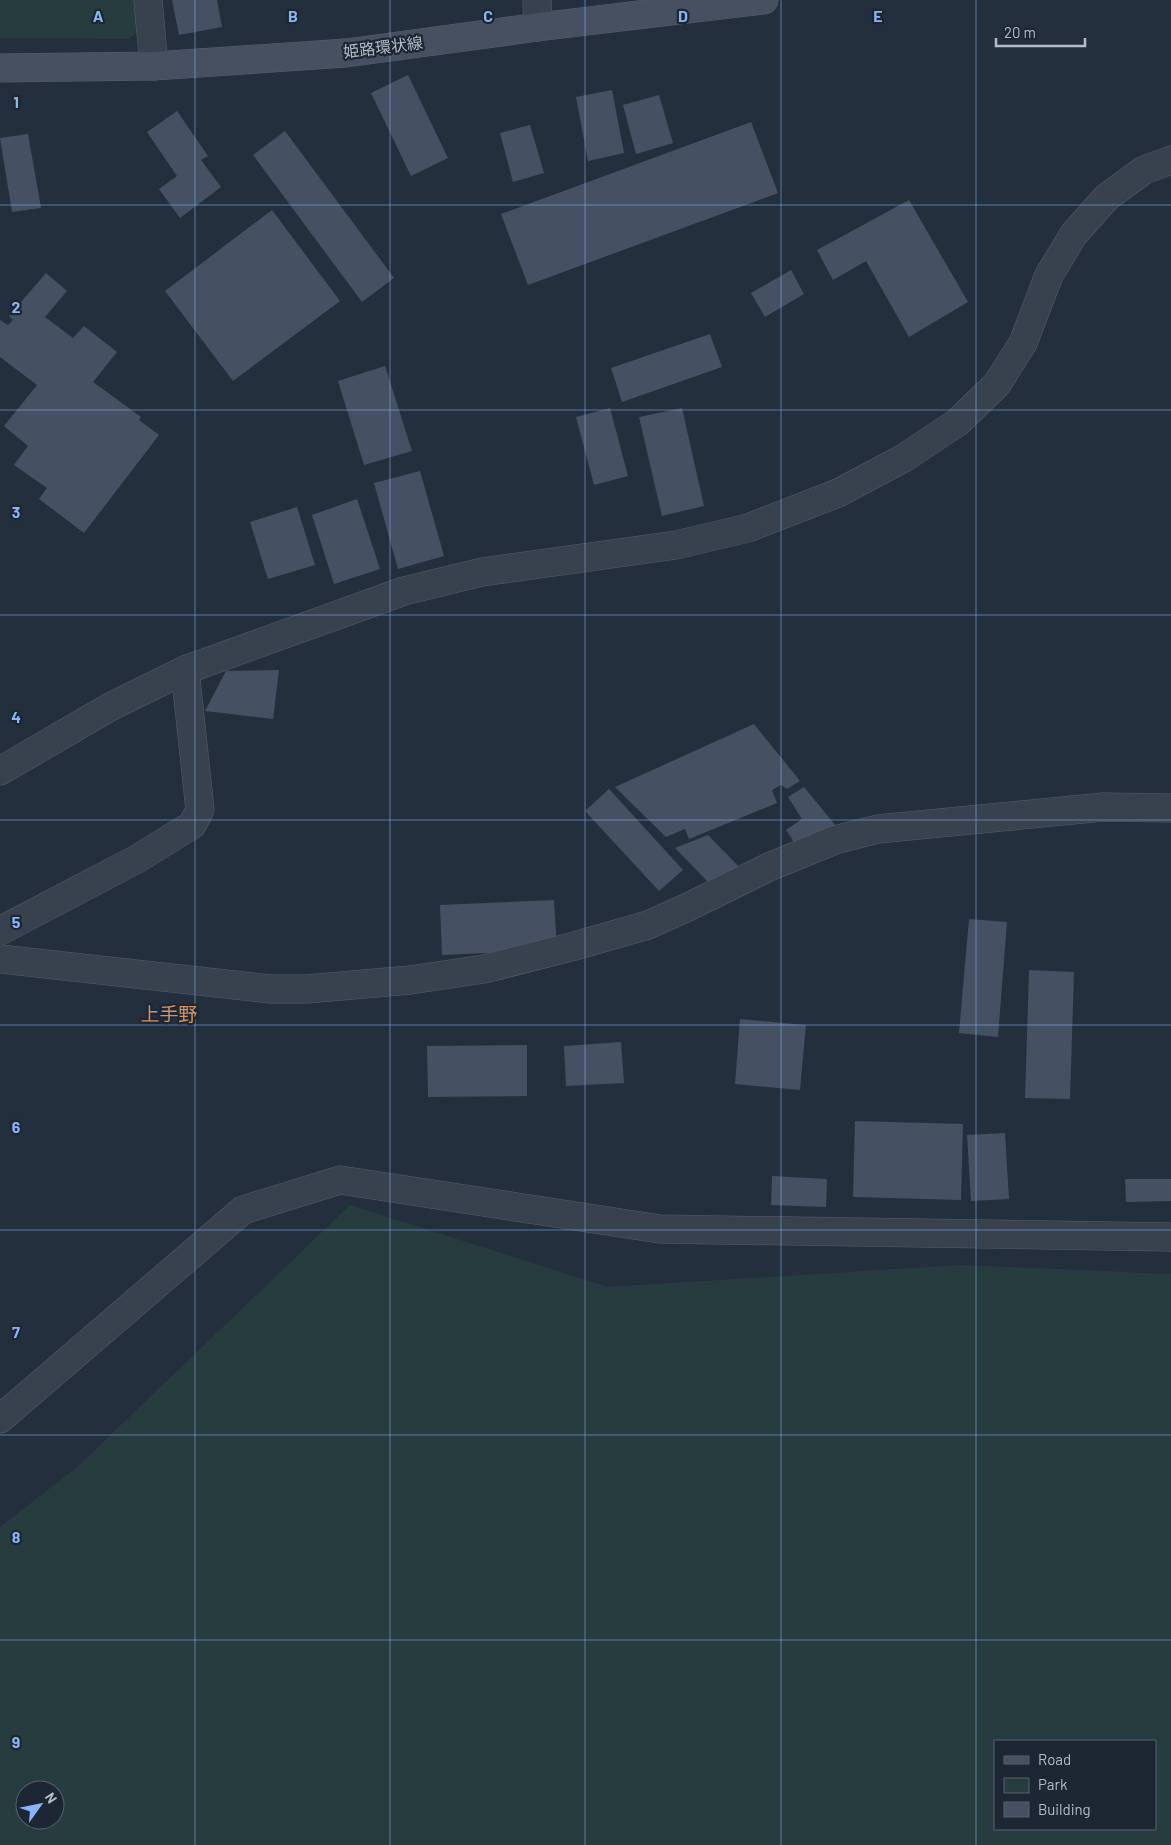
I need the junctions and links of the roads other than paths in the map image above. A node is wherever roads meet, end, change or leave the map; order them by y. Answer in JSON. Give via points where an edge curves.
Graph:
{"nodes":[{"id":1,"x":148,"y":0,"type":"edge"},
{"id":2,"x":537,"y":0,"type":"edge"},
{"id":3,"x":764,"y":0,"type":"edge"},
{"id":4,"x":538,"y":27,"type":"junction"},
{"id":5,"x":154,"y":66,"type":"junction"},
{"id":6,"x":0,"y":68,"type":"edge"},
{"id":7,"x":1171,"y":160,"type":"edge"},
{"id":8,"x":185,"y":670,"type":"junction"},
{"id":9,"x":0,"y":771,"type":"edge"},
{"id":10,"x":1171,"y":808,"type":"edge"},
{"id":11,"x":0,"y":931,"type":"edge"},
{"id":12,"x":0,"y":959,"type":"edge"},
{"id":13,"x":1171,"y":1237,"type":"edge"},
{"id":14,"x":0,"y":1419,"type":"edge"}],
"edges":[{"from":1,"to":5,"type":"street"},
{"from":2,"to":4,"type":"street"},
{"from":3,"to":4,"type":"main road","name":"姫路環状線"},
{"from":4,"to":5,"type":"main road","name":"姫路環状線","via":[[346,53]]},
{"from":5,"to":6,"type":"main road","name":"姫路環状線"},
{"from":7,"to":8,"type":"street","via":[[1144,170],[1107,197],[1074,234],[1049,275],[1022,343],[997,384],[958,422],[871,476],[838,493],[748,528],[676,545],[482,572],[404,591]]},
{"from":8,"to":9,"type":"street","via":[[110,707]]},
{"from":8,"to":11,"type":"street","via":[[200,810],[192,825],[136,859]]},
{"from":10,"to":12,"type":"street","via":[[1103,807],[878,829],[835,840],[769,867],[648,925],[484,969],[410,980],[270,989]]},
{"from":13,"to":14,"type":"street","via":[[660,1229],[340,1180],[243,1210]]}]}
